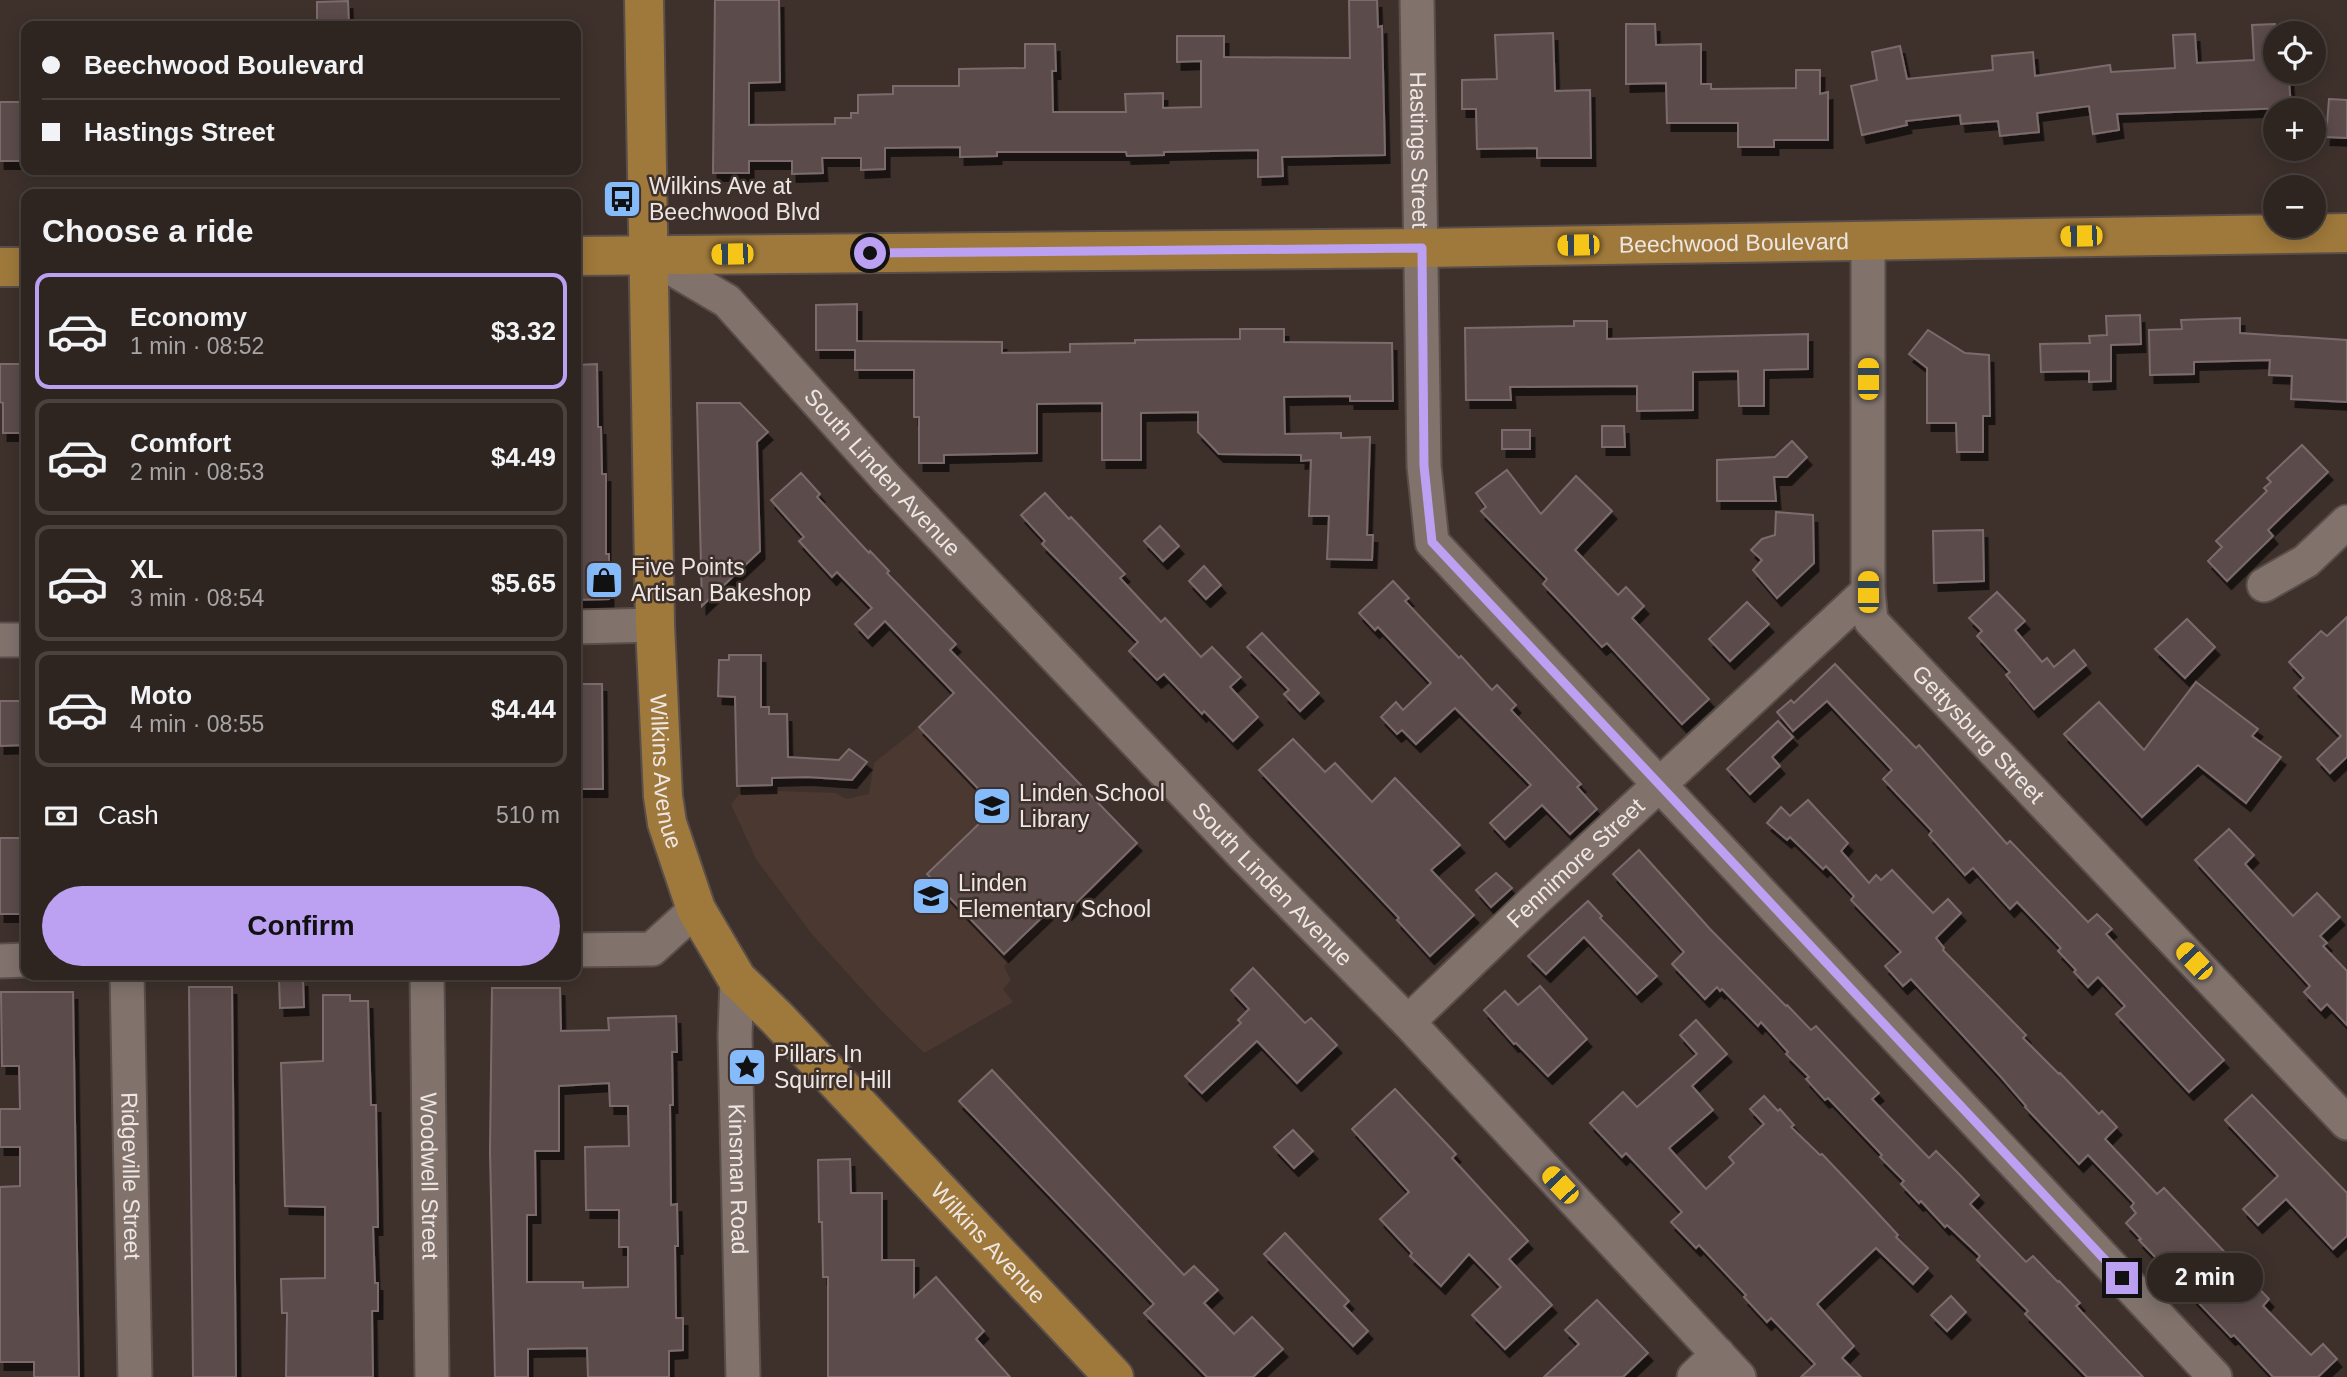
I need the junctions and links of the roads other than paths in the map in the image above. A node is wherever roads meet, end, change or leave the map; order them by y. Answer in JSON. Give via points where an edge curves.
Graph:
{"nodes":[{"id":1,"x":644,"y":0,"type":"edge"},
{"id":2,"x":1417,"y":0,"type":"edge"},
{"id":3,"x":2347,"y":233,"type":"edge"},
{"id":4,"x":1868,"y":240,"type":"junction"},
{"id":5,"x":1422,"y":248,"type":"junction"},
{"id":6,"x":649,"y":255,"type":"junction"},
{"id":7,"x":581,"y":256,"type":"edge"},
{"id":8,"x":0,"y":267,"type":"edge"},
{"id":9,"x":21,"y":267,"type":"edge"},
{"id":10,"x":2347,"y":522,"type":"edge"},
{"id":11,"x":2263,"y":585,"type":"dead end"},
{"id":12,"x":1868,"y":592,"type":"junction"},
{"id":13,"x":655,"y":625,"type":"junction"},
{"id":14,"x":581,"y":627,"type":"edge"},
{"id":15,"x":0,"y":640,"type":"edge"},
{"id":16,"x":21,"y":640,"type":"edge"},
{"id":17,"x":1659,"y":784,"type":"junction"},
{"id":18,"x":696,"y":909,"type":"junction"},
{"id":19,"x":581,"y":950,"type":"edge"},
{"id":20,"x":21,"y":960,"type":"edge"},
{"id":21,"x":0,"y":961,"type":"edge"},
{"id":22,"x":737,"y":979,"type":"junction"},
{"id":23,"x":127,"y":980,"type":"edge"},
{"id":24,"x":427,"y":980,"type":"edge"},
{"id":25,"x":1408,"y":1023,"type":"junction"},
{"id":26,"x":2347,"y":1124,"type":"edge"},
{"id":27,"x":1729,"y":1366,"type":"edge"},
{"id":28,"x":135,"y":1377,"type":"edge"},
{"id":29,"x":432,"y":1377,"type":"edge"},
{"id":30,"x":743,"y":1377,"type":"edge"},
{"id":31,"x":1114,"y":1377,"type":"edge"},
{"id":32,"x":1694,"y":1377,"type":"edge"},
{"id":33,"x":2215,"y":1377,"type":"edge"}],
"edges":[{"from":1,"to":6,"type":"main road","name":"Wilkins Avenue"},
{"from":2,"to":5,"type":"street","name":"Hastings Street"},
{"from":3,"to":4,"type":"main road","name":"Beechwood Boulevard"},
{"from":4,"to":5,"type":"main road","name":"Beechwood Boulevard"},
{"from":4,"to":12,"type":"street","name":"Gettysburg Street"},
{"from":5,"to":6,"type":"main road","name":"Beechwood Boulevard"},
{"from":5,"to":17,"type":"street","name":"Hastings Street","via":[[1424,466],[1432,542]]},
{"from":6,"to":7,"type":"main road","name":"Beechwood Boulevard"},
{"from":6,"to":13,"type":"main road","name":"Wilkins Avenue"},
{"from":6,"to":25,"type":"street","name":"South Linden Avenue","via":[[727,302],[886,478]]},
{"from":8,"to":9,"type":"main road"},
{"from":10,"to":11,"type":"street","via":[[2306,561]]},
{"from":12,"to":17,"type":"street","name":"Fennimore Street"},
{"from":12,"to":26,"type":"street","name":"Gettysburg Street","via":[[1871,621]]},
{"from":13,"to":14,"type":"street"},
{"from":13,"to":18,"type":"main road","name":"Wilkins Avenue","via":[[663,796],[667,823]]},
{"from":15,"to":16,"type":"street"},
{"from":17,"to":25,"type":"street","name":"Fennimore Street"},
{"from":17,"to":33,"type":"street","name":"Hastings Street"},
{"from":18,"to":19,"type":"street","via":[[652,949]]},
{"from":18,"to":22,"type":"main road","name":"Wilkins Avenue"},
{"from":20,"to":21,"type":"street"},
{"from":22,"to":30,"type":"street","name":"Kinsman Road"},
{"from":22,"to":31,"type":"main road","name":"Wilkins Avenue"},
{"from":23,"to":28,"type":"street","name":"Ridgeville Street"},
{"from":24,"to":29,"type":"street","name":"Woodwell Street"},
{"from":25,"to":27,"type":"street","name":"South Linden Avenue"},
{"from":27,"to":32,"type":"street"}]}
